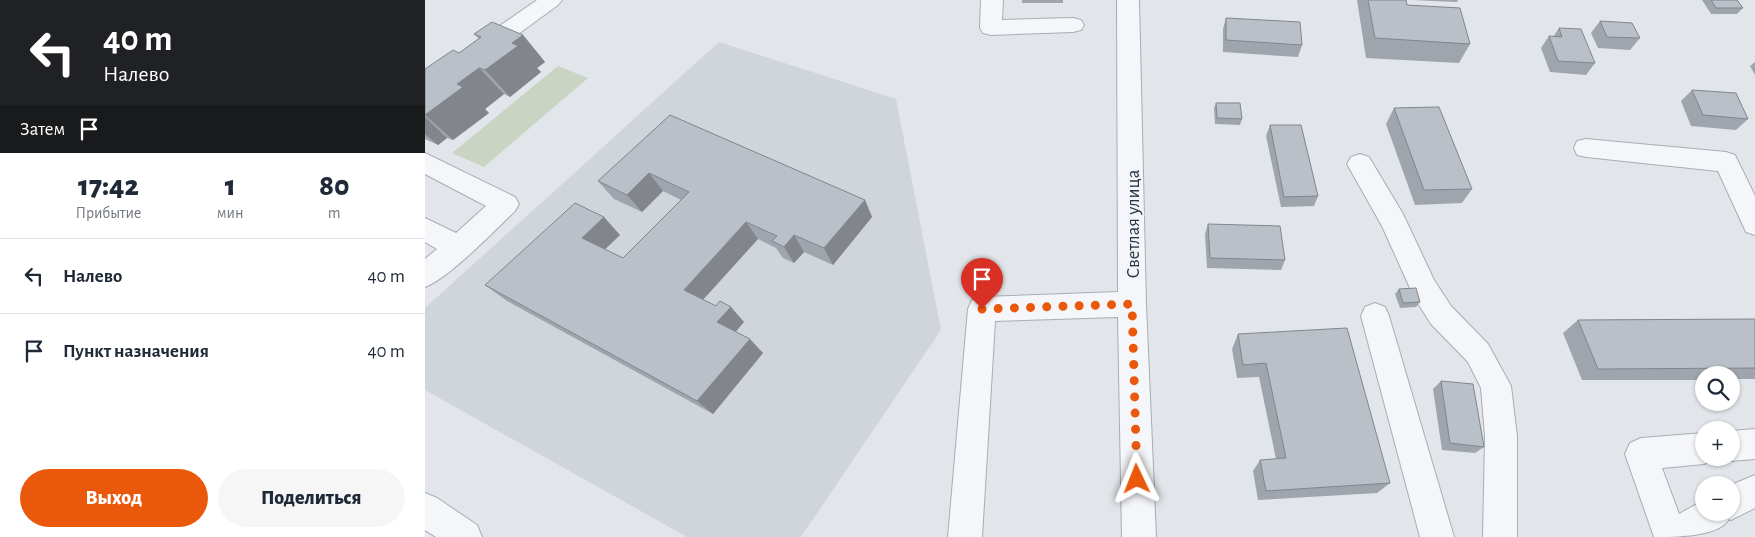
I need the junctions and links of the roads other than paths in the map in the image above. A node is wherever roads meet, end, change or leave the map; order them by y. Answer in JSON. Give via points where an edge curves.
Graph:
{"nodes":[{"id":1,"x":551,"y":0,"type":"edge"},
{"id":2,"x":992,"y":0,"type":"edge"},
{"id":3,"x":1128,"y":0,"type":"edge"},
{"id":4,"x":1073,"y":25,"type":"dead end"},
{"id":5,"x":425,"y":90,"type":"edge"},
{"id":6,"x":1586,"y":148,"type":"dead end"},
{"id":7,"x":425,"y":163,"type":"edge"},
{"id":8,"x":1361,"y":164,"type":"dead end"},
{"id":9,"x":1755,"y":224,"type":"edge"},
{"id":10,"x":425,"y":229,"type":"edge"},
{"id":11,"x":458,"y":247,"type":"junction"},
{"id":12,"x":425,"y":275,"type":"edge"},
{"id":13,"x":1132,"y":304,"type":"junction"},
{"id":14,"x":1375,"y":316,"type":"dead end"},
{"id":15,"x":1755,"y":444,"type":"edge"},
{"id":16,"x":1740,"y":445,"type":"edge"},
{"id":17,"x":1695,"y":449,"type":"edge"},
{"id":18,"x":1755,"y":492,"type":"edge"},
{"id":19,"x":1740,"y":500,"type":"edge"},
{"id":20,"x":425,"y":510,"type":"edge"},
{"id":21,"x":1700,"y":521,"type":"edge"},
{"id":22,"x":465,"y":537,"type":"edge"},
{"id":23,"x":965,"y":537,"type":"edge"},
{"id":24,"x":1139,"y":537,"type":"edge"},
{"id":25,"x":1437,"y":537,"type":"edge"},
{"id":26,"x":1500,"y":537,"type":"edge"},
{"id":27,"x":1672,"y":537,"type":"edge"}],
"edges":[{"from":1,"to":5,"type":"street","via":[[529,20]]},
{"from":2,"to":4,"type":"street","via":[[991,28]]},
{"from":3,"to":13,"type":"street","name":"Светлая улица"},
{"from":6,"to":9,"type":"street","via":[[1726,162]]},
{"from":7,"to":11,"type":"street","via":[[506,204]]},
{"from":8,"to":26,"type":"street","via":[[1394,222],[1424,288],[1441,315],[1477,353],[1496,386],[1501,436]]},
{"from":10,"to":11,"type":"street"},
{"from":11,"to":12,"type":"street"},
{"from":13,"to":23,"type":"street","via":[[982,309]]},
{"from":13,"to":24,"type":"street","name":"Светлая улица"},
{"from":14,"to":25,"type":"street"},
{"from":15,"to":16,"type":"street"},
{"from":17,"to":27,"type":"street","via":[[1641,454]]},
{"from":18,"to":19,"type":"street"},
{"from":20,"to":22,"type":"street"},
{"from":21,"to":27,"type":"street"}]}
